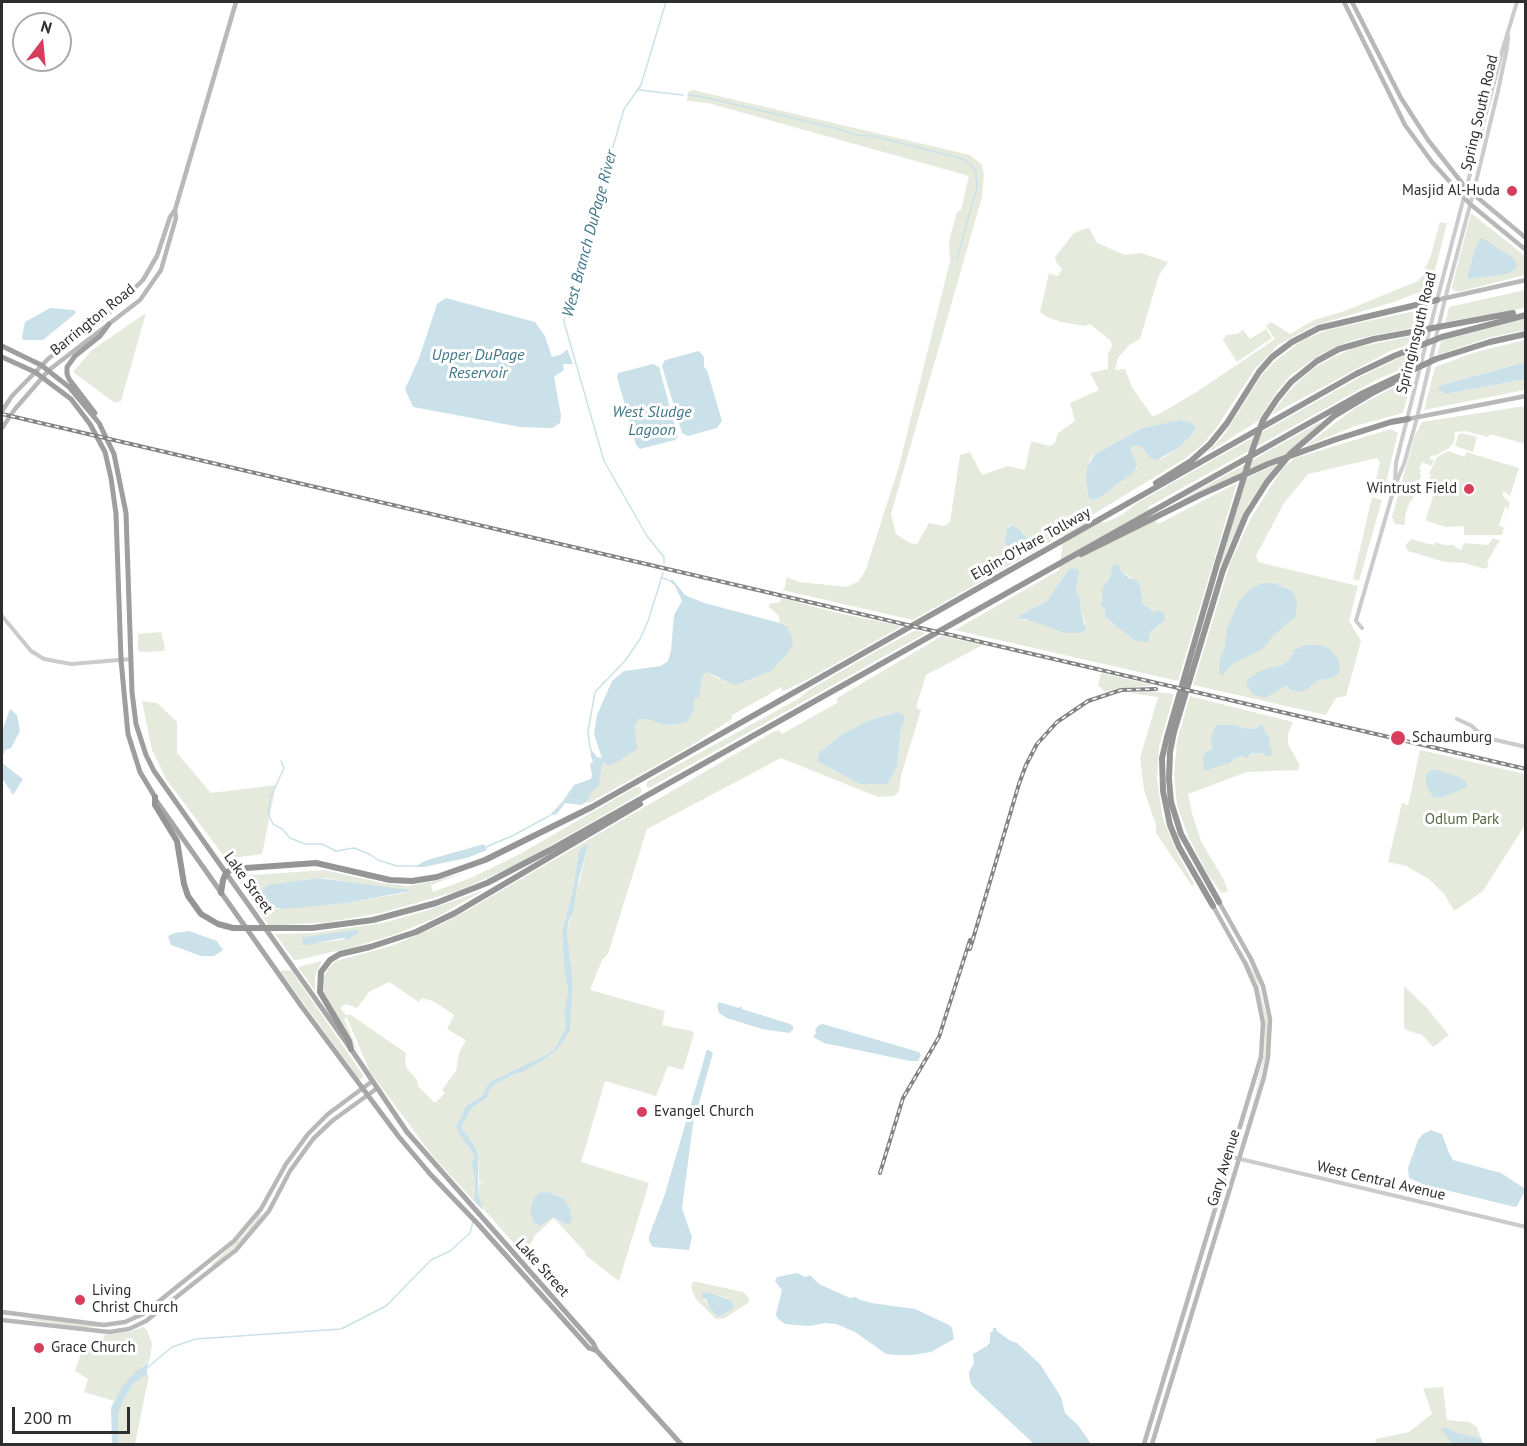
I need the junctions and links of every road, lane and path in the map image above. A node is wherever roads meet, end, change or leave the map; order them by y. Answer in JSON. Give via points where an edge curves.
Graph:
{"nodes":[{"id":1,"x":236,"y":2,"type":"edge"},
{"id":2,"x":1344,"y":2,"type":"edge"},
{"id":3,"x":1352,"y":2,"type":"edge"},
{"id":4,"x":1517,"y":2,"type":"edge"},
{"id":5,"x":1508,"y":36,"type":"junction"},
{"id":6,"x":1466,"y":188,"type":"junction"},
{"id":7,"x":1473,"y":194,"type":"junction"},
{"id":8,"x":1464,"y":198,"type":"junction"},
{"id":9,"x":1470,"y":204,"type":"junction"},
{"id":10,"x":175,"y":210,"type":"junction"},
{"id":11,"x":1526,"y":238,"type":"edge"},
{"id":12,"x":1526,"y":250,"type":"edge"},
{"id":13,"x":1526,"y":280,"type":"edge"},
{"id":14,"x":1445,"y":299,"type":"junction"},
{"id":15,"x":1437,"y":300,"type":"junction"},
{"id":16,"x":1526,"y":313,"type":"edge"},
{"id":17,"x":110,"y":324,"type":"junction"},
{"id":18,"x":1526,"y":334,"type":"edge"},
{"id":19,"x":2,"y":346,"type":"edge"},
{"id":20,"x":2,"y":357,"type":"edge"},
{"id":21,"x":41,"y":365,"type":"junction"},
{"id":22,"x":49,"y":370,"type":"junction"},
{"id":23,"x":1413,"y":371,"type":"junction"},
{"id":24,"x":35,"y":372,"type":"junction"},
{"id":25,"x":42,"y":377,"type":"junction"},
{"id":26,"x":1526,"y":396,"type":"edge"},
{"id":27,"x":2,"y":411,"type":"edge"},
{"id":28,"x":1417,"y":418,"type":"junction"},
{"id":29,"x":1408,"y":419,"type":"junction"},
{"id":30,"x":99,"y":423,"type":"junction"},
{"id":31,"x":2,"y":429,"type":"edge"},
{"id":32,"x":1395,"y":485,"type":"junction"},
{"id":33,"x":1119,"y":508,"type":"junction"},
{"id":34,"x":1152,"y":515,"type":"junction"},
{"id":35,"x":2,"y":616,"type":"edge"},
{"id":36,"x":1362,"y":628,"type":"dead end"},
{"id":37,"x":131,"y":659,"type":"junction"},
{"id":38,"x":121,"y":660,"type":"junction"},
{"id":39,"x":1188,"y":675,"type":"junction"},
{"id":40,"x":1456,"y":719,"type":"dead end"},
{"id":41,"x":1526,"y":747,"type":"edge"},
{"id":42,"x":685,"y":775,"type":"junction"},
{"id":43,"x":154,"y":797,"type":"junction"},
{"id":44,"x":226,"y":873,"type":"junction"},
{"id":45,"x":221,"y":893,"type":"junction"},
{"id":46,"x":1216,"y":904,"type":"junction"},
{"id":47,"x":351,"y":1049,"type":"junction"},
{"id":48,"x":371,"y":1082,"type":"junction"},
{"id":49,"x":362,"y":1089,"type":"junction"},
{"id":50,"x":376,"y":1089,"type":"junction"},
{"id":51,"x":366,"y":1095,"type":"junction"},
{"id":52,"x":1232,"y":1157,"type":"junction"},
{"id":53,"x":1239,"y":1159,"type":"junction"},
{"id":54,"x":1526,"y":1227,"type":"edge"},
{"id":55,"x":2,"y":1312,"type":"edge"},
{"id":56,"x":2,"y":1320,"type":"edge"},
{"id":57,"x":597,"y":1352,"type":"junction"},
{"id":58,"x":681,"y":1444,"type":"edge"},
{"id":59,"x":1144,"y":1444,"type":"edge"},
{"id":60,"x":1152,"y":1444,"type":"edge"}],
"edges":[{"from":1,"to":10,"type":"main road","name":"Barrington Road"},
{"from":2,"to":8,"type":"main road","via":[[1405,125]]},
{"from":3,"to":6,"type":"main road","via":[[1414,120]]},
{"from":4,"to":5,"type":"street","name":"Spring South Road"},
{"from":5,"to":6,"type":"street","name":"Spring South Road"},
{"from":5,"to":7,"type":"street","name":"Spring South Road"},
{"from":6,"to":7,"type":"main road"},
{"from":6,"to":8,"type":"street","name":"Springinsguth Road"},
{"from":7,"to":9,"type":"street","name":"Springinsguth Road"},
{"from":7,"to":11,"type":"main road"},
{"from":8,"to":9,"type":"main road"},
{"from":8,"to":15,"type":"street","name":"Springinsguth Road"},
{"from":9,"to":12,"type":"main road"},
{"from":9,"to":14,"type":"street","name":"Springinsguth Road"},
{"from":10,"to":17,"type":"main road","name":"Barrington Road","via":[[161,270],[140,300]]},
{"from":10,"to":21,"type":"main road","name":"Barrington Road","via":[[143,280],[105,316]]},
{"from":13,"to":14,"type":"main road"},
{"from":14,"to":15,"type":"main road"},
{"from":14,"to":28,"type":"street","name":"Springinsguth Road"},
{"from":15,"to":29,"type":"street","name":"Springinsguth Road"},
{"from":15,"to":33,"type":"highway","via":[[1326,326],[1292,342],[1259,372],[1220,433],[1200,454]]},
{"from":16,"to":33,"type":"highway","name":"Elgin-O'Hare Tollway","via":[[1419,345],[1356,374]]},
{"from":16,"to":39,"type":"highway","via":[[1354,344],[1323,357],[1291,382],[1270,409],[1256,437]]},
{"from":17,"to":22,"type":"main road","name":"Barrington Road"},
{"from":17,"to":30,"type":"highway","via":[[67,367],[69,379],[89,403]]},
{"from":18,"to":23,"type":"highway","via":[[1458,352]]},
{"from":19,"to":21,"type":"highway","name":"Lake Street"},
{"from":20,"to":24,"type":"highway","name":"Lake Street"},
{"from":21,"to":22,"type":"highway","name":"Lake Street"},
{"from":21,"to":24,"type":"main road","name":"Barrington Road"},
{"from":22,"to":25,"type":"main road","name":"Barrington Road"},
{"from":22,"to":30,"type":"highway","name":"Lake Street"},
{"from":23,"to":34,"type":"highway","via":[[1361,394]]},
{"from":23,"to":39,"type":"highway","via":[[1354,403],[1315,431],[1268,482],[1237,534]]},
{"from":24,"to":25,"type":"highway","name":"Lake Street"},
{"from":24,"to":27,"type":"main road","name":"Barrington Road"},
{"from":25,"to":31,"type":"main road","name":"Barrington Road"},
{"from":25,"to":38,"type":"highway","name":"Lake Street","via":[[81,411],[105,452],[116,514]]},
{"from":26,"to":28,"type":"main road"},
{"from":28,"to":29,"type":"main road"},
{"from":28,"to":32,"type":"street","name":"Springinsguth Road"},
{"from":29,"to":32,"type":"street","name":"Springinsguth Road","via":[[1396,463]]},
{"from":29,"to":34,"type":"highway","via":[[1268,464]]},
{"from":30,"to":37,"type":"highway","name":"Lake Street","via":[[114,454],[124,496]]},
{"from":32,"to":36,"type":"street","name":"Springinsguth Road","via":[[1356,621]]},
{"from":33,"to":44,"type":"highway","name":"Elgin-O'Hare Tollway","via":[[561,823],[485,860],[422,880],[390,880],[299,863],[232,869]]},
{"from":34,"to":42,"type":"highway","name":"Elgin-O'Hare Tollway","via":[[1027,584],[1016,586]]},
{"from":35,"to":38,"type":"street","via":[[31,651],[44,659],[71,664]]},
{"from":37,"to":38,"type":"street"},
{"from":37,"to":44,"type":"highway","name":"Lake Street","via":[[133,711],[146,755],[163,786]]},
{"from":38,"to":43,"type":"highway","name":"Lake Street","via":[[128,734],[140,771]]},
{"from":39,"to":46,"type":"highway","via":[[1170,752],[1171,802],[1181,834]]},
{"from":40,"to":41,"type":"street","via":[[1472,726],[1483,737]]},
{"from":42,"to":43,"type":"highway","via":[[466,892],[373,920],[312,928],[233,928],[201,914],[188,896],[177,841]]},
{"from":42,"to":47,"type":"highway","via":[[455,913],[416,932],[330,960],[321,972],[320,992]]},
{"from":43,"to":45,"type":"main road","name":"Lake Street"},
{"from":44,"to":45,"type":"highway"},
{"from":44,"to":47,"type":"main road","name":"Lake Street"},
{"from":45,"to":49,"type":"main road","name":"Lake Street"},
{"from":46,"to":52,"type":"main road","name":"Gary Avenue","via":[[1252,976],[1263,1023],[1260,1065]]},
{"from":46,"to":53,"type":"main road","name":"Gary Avenue","via":[[1258,972],[1270,1019],[1267,1063]]},
{"from":47,"to":48,"type":"main road","name":"Lake Street"},
{"from":48,"to":49,"type":"main road"},
{"from":48,"to":50,"type":"main road","name":"Lake Street"},
{"from":49,"to":51,"type":"main road","name":"Lake Street"},
{"from":49,"to":55,"type":"main road","via":[[328,1114],[303,1140],[261,1209],[234,1241],[143,1314],[104,1325]]},
{"from":50,"to":51,"type":"main road"},
{"from":50,"to":57,"type":"main road","name":"Lake Street","via":[[406,1132]]},
{"from":51,"to":56,"type":"main road","via":[[313,1139],[269,1210],[237,1250],[146,1321],[109,1332]]},
{"from":51,"to":57,"type":"main road","name":"Lake Street","via":[[425,1168],[589,1348]]},
{"from":52,"to":53,"type":"street","name":"West Central Avenue"},
{"from":52,"to":59,"type":"main road","name":"Gary Avenue"},
{"from":53,"to":54,"type":"street","name":"West Central Avenue"},
{"from":53,"to":60,"type":"main road","name":"Gary Avenue"},
{"from":57,"to":58,"type":"main road","name":"Lake Street"}]}
